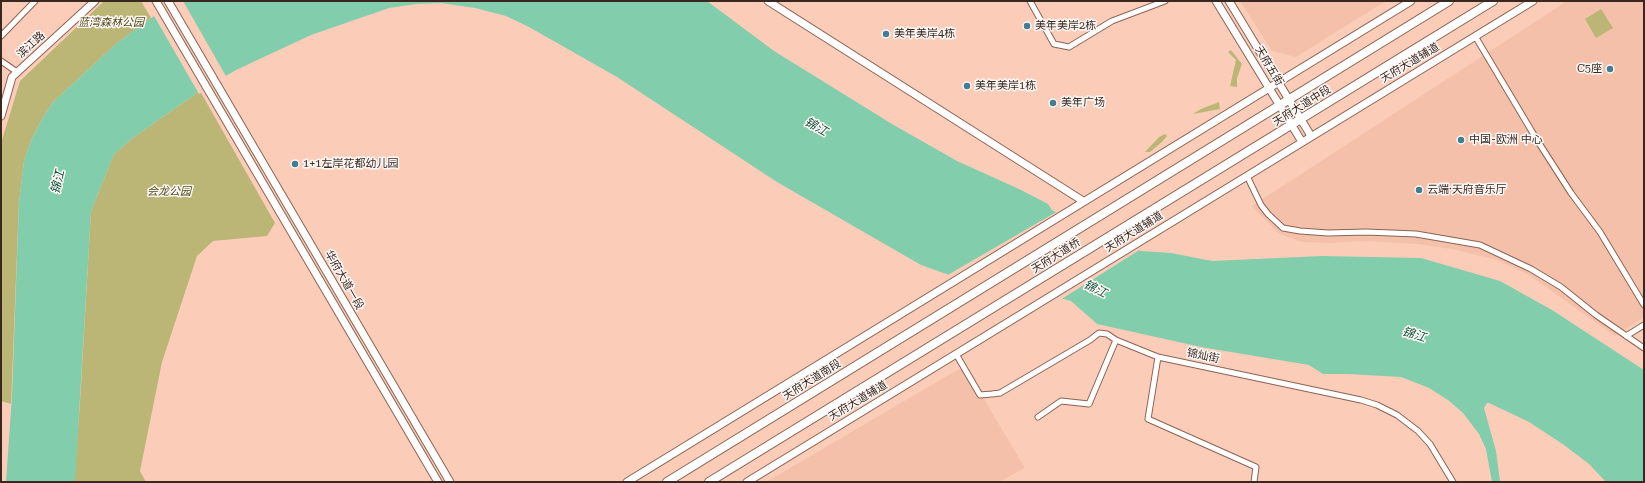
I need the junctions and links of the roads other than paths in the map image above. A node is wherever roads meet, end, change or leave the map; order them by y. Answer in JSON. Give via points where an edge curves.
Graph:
{"nodes":[{"id":1,"x":35,"y":1,"type":"edge"},
{"id":2,"x":96,"y":1,"type":"edge"},
{"id":3,"x":156,"y":1,"type":"edge"},
{"id":4,"x":168,"y":1,"type":"edge"},
{"id":5,"x":768,"y":1,"type":"edge"},
{"id":6,"x":1030,"y":1,"type":"edge"},
{"id":7,"x":1165,"y":1,"type":"edge"},
{"id":8,"x":1216,"y":1,"type":"edge"},
{"id":9,"x":1228,"y":1,"type":"edge"},
{"id":10,"x":1411,"y":1,"type":"edge"},
{"id":11,"x":1449,"y":1,"type":"edge"},
{"id":12,"x":1493,"y":1,"type":"edge"},
{"id":13,"x":1532,"y":1,"type":"edge"},
{"id":14,"x":1,"y":36,"type":"edge"},
{"id":15,"x":1475,"y":36,"type":"junction"},
{"id":16,"x":1,"y":61,"type":"edge"},
{"id":17,"x":17,"y":72,"type":"junction"},
{"id":18,"x":1278,"y":82,"type":"junction"},
{"id":19,"x":1270,"y":87,"type":"junction"},
{"id":20,"x":1289,"y":99,"type":"junction"},
{"id":21,"x":1280,"y":105,"type":"junction"},
{"id":22,"x":1,"y":116,"type":"edge"},
{"id":23,"x":1301,"y":119,"type":"junction"},
{"id":24,"x":1292,"y":125,"type":"junction"},
{"id":25,"x":1311,"y":136,"type":"junction"},
{"id":26,"x":1302,"y":142,"type":"junction"},
{"id":27,"x":1247,"y":176,"type":"junction"},
{"id":28,"x":1083,"y":201,"type":"junction"},
{"id":29,"x":1121,"y":229,"type":"joint"},
{"id":30,"x":968,"y":296,"type":"joint"},
{"id":31,"x":1644,"y":306,"type":"edge"},
{"id":32,"x":1644,"y":325,"type":"edge"},
{"id":33,"x":1626,"y":336,"type":"junction"},
{"id":34,"x":1116,"y":340,"type":"junction"},
{"id":35,"x":1644,"y":348,"type":"edge"},
{"id":36,"x":956,"y":354,"type":"junction"},
{"id":37,"x":1158,"y":357,"type":"junction"},
{"id":38,"x":1038,"y":418,"type":"dead end"},
{"id":39,"x":438,"y":482,"type":"edge"},
{"id":40,"x":450,"y":482,"type":"edge"},
{"id":41,"x":627,"y":482,"type":"edge"},
{"id":42,"x":667,"y":482,"type":"edge"},
{"id":43,"x":709,"y":482,"type":"edge"},
{"id":44,"x":747,"y":482,"type":"edge"},
{"id":45,"x":1254,"y":482,"type":"edge"},
{"id":46,"x":1453,"y":482,"type":"edge"}],
"edges":[{"from":1,"to":14,"type":"street"},
{"from":2,"to":17,"type":"street","name":"滨江路"},
{"from":3,"to":39,"type":"street"},
{"from":4,"to":40,"type":"street","name":"华府大道一段"},
{"from":5,"to":28,"type":"street"},
{"from":6,"to":7,"type":"street","via":[[1054,44],[1069,47],[1112,21]]},
{"from":8,"to":19,"type":"street","name":"天府五街"},
{"from":9,"to":18,"type":"street","name":"天府五街"},
{"from":10,"to":18,"type":"street"},
{"from":11,"to":20,"type":"main road","name":"天府大道中段"},
{"from":12,"to":23,"type":"main road","name":"天府大道中段"},
{"from":13,"to":15,"type":"street","name":"天府大道辅道"},
{"from":15,"to":25,"type":"street","name":"天府大道辅道"},
{"from":15,"to":31,"type":"street","via":[[1537,140],[1600,232]]},
{"from":16,"to":17,"type":"street"},
{"from":17,"to":22,"type":"street","name":"滨江路","via":[[12,77]]},
{"from":18,"to":19,"type":"street"},
{"from":18,"to":20,"type":"street","name":"天府五街"},
{"from":19,"to":21,"type":"street","name":"天府五街"},
{"from":19,"to":28,"type":"street"},
{"from":20,"to":21,"type":"main road","name":"天府大道中段"},
{"from":20,"to":23,"type":"street","name":"天府五街"},
{"from":21,"to":24,"type":"street","name":"天府五街"},
{"from":21,"to":30,"type":"main road","name":"天府大道中段"},
{"from":23,"to":24,"type":"main road","name":"天府大道中段"},
{"from":23,"to":25,"type":"street","name":"天府五街"},
{"from":24,"to":26,"type":"street","name":"天府五街"},
{"from":24,"to":29,"type":"main road","name":"天府大道中段"},
{"from":25,"to":26,"type":"street","name":"天府大道辅道"},
{"from":26,"to":27,"type":"street","name":"天府大道辅道"},
{"from":27,"to":33,"type":"street","via":[[1261,205],[1283,228],[1328,233],[1416,234],[1480,245],[1531,269]]},
{"from":27,"to":36,"type":"street","name":"天府大道辅道"},
{"from":28,"to":41,"type":"street"},
{"from":29,"to":43,"type":"main road","name":"天府大道桥"},
{"from":30,"to":42,"type":"main road","name":"天府大道南段"},
{"from":32,"to":33,"type":"street"},
{"from":33,"to":35,"type":"street"},
{"from":34,"to":36,"type":"street","name":"锦灿街","via":[[1107,334],[1099,333],[1000,393],[992,394],[980,395]]},
{"from":34,"to":37,"type":"street","name":"锦灿街"},
{"from":34,"to":38,"type":"street","via":[[1089,404],[1061,401]]},
{"from":36,"to":44,"type":"street","name":"天府大道辅道"},
{"from":37,"to":45,"type":"street","via":[[1148,419],[1256,467]]},
{"from":37,"to":46,"type":"street","name":"锦灿街","via":[[1377,405],[1397,415],[1418,431],[1430,444]]}]}
